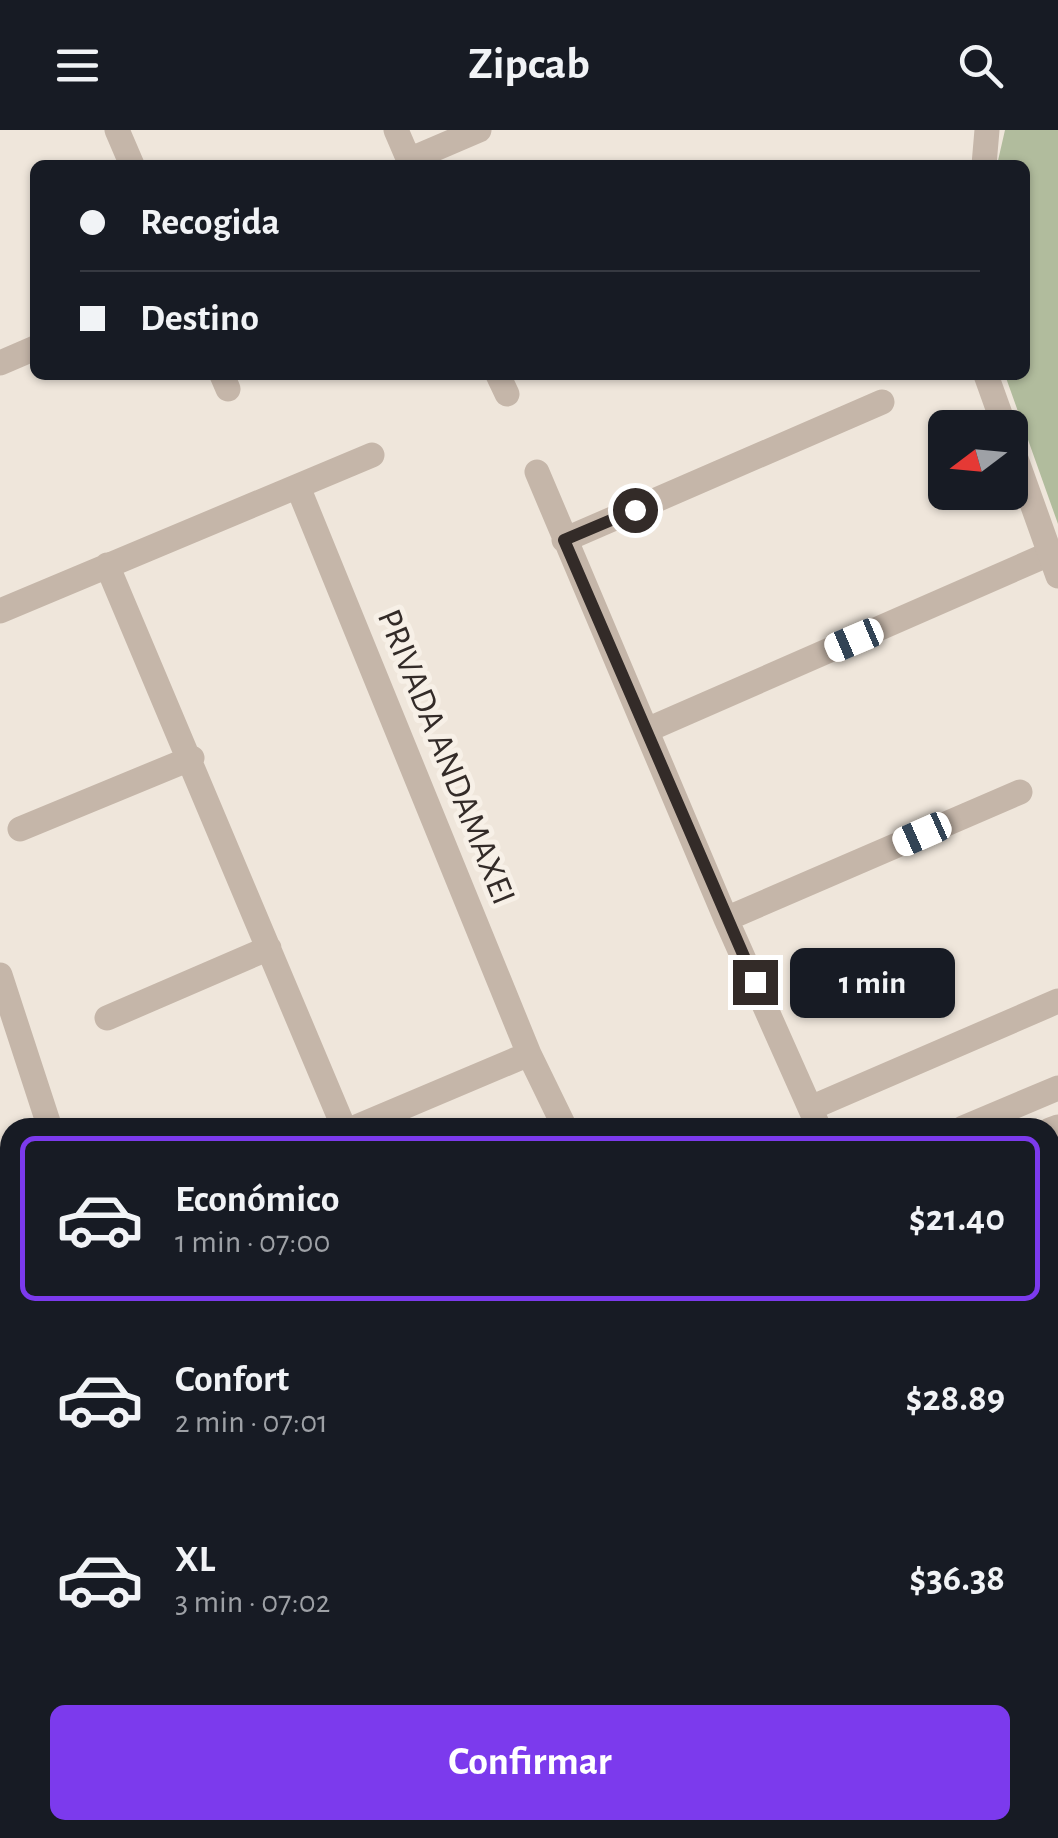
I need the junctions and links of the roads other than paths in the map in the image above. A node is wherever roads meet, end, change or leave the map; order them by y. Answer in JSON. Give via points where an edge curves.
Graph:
{"nodes":[{"id":1,"x":117,"y":130,"type":"edge"},
{"id":2,"x":396,"y":130,"type":"edge"},
{"id":3,"x":480,"y":130,"type":"edge"},
{"id":4,"x":987,"y":130,"type":"edge"},
{"id":5,"x":130,"y":160,"type":"edge"},
{"id":6,"x":409,"y":160,"type":"edge"},
{"id":7,"x":416,"y":160,"type":"edge"},
{"id":8,"x":984,"y":160,"type":"edge"},
{"id":9,"x":30,"y":350,"type":"edge"},
{"id":10,"x":0,"y":363,"type":"edge"},
{"id":11,"x":988,"y":380,"type":"edge"},
{"id":12,"x":882,"y":402,"type":"dead end"},
{"id":13,"x":999,"y":410,"type":"edge"},
{"id":14,"x":372,"y":455,"type":"dead end"},
{"id":15,"x":537,"y":472,"type":"dead end"},
{"id":16,"x":298,"y":488,"type":"junction"},
{"id":17,"x":1028,"y":505,"type":"edge"},
{"id":18,"x":564,"y":540,"type":"junction"},
{"id":19,"x":107,"y":565,"type":"junction"},
{"id":20,"x":1045,"y":565,"type":"edge"},
{"id":21,"x":0,"y":611,"type":"edge"},
{"id":22,"x":646,"y":730,"type":"junction"},
{"id":23,"x":192,"y":758,"type":"junction"},
{"id":24,"x":1020,"y":792,"type":"dead end"},
{"id":25,"x":20,"y":829,"type":"dead end"},
{"id":26,"x":726,"y":920,"type":"junction"},
{"id":27,"x":269,"y":948,"type":"junction"},
{"id":28,"x":0,"y":974,"type":"edge"},
{"id":29,"x":1058,"y":1001,"type":"edge"},
{"id":30,"x":107,"y":1018,"type":"dead end"},
{"id":31,"x":529,"y":1054,"type":"junction"},
{"id":32,"x":1058,"y":1088,"type":"edge"},
{"id":33,"x":816,"y":1117,"type":"edge"},
{"id":34,"x":47,"y":1118,"type":"edge"},
{"id":35,"x":340,"y":1118,"type":"edge"},
{"id":36,"x":378,"y":1118,"type":"edge"},
{"id":37,"x":560,"y":1118,"type":"edge"},
{"id":38,"x":987,"y":1118,"type":"edge"}],
"edges":[{"from":1,"to":5,"type":"street"},
{"from":2,"to":6,"type":"street"},
{"from":3,"to":7,"type":"street"},
{"from":4,"to":8,"type":"street"},
{"from":9,"to":10,"type":"street"},
{"from":11,"to":13,"type":"street"},
{"from":12,"to":18,"type":"street"},
{"from":14,"to":16,"type":"street"},
{"from":15,"to":18,"type":"street"},
{"from":16,"to":19,"type":"street"},
{"from":16,"to":31,"type":"street","name":"PRIVADA ANDAMAXEI"},
{"from":17,"to":20,"type":"street"},
{"from":18,"to":22,"type":"street"},
{"from":19,"to":21,"type":"street"},
{"from":19,"to":23,"type":"street"},
{"from":20,"to":22,"type":"street"},
{"from":22,"to":26,"type":"street"},
{"from":23,"to":25,"type":"street"},
{"from":23,"to":27,"type":"street"},
{"from":24,"to":26,"type":"street"},
{"from":26,"to":33,"type":"street"},
{"from":27,"to":30,"type":"street"},
{"from":27,"to":35,"type":"street"},
{"from":28,"to":34,"type":"street"},
{"from":29,"to":33,"type":"street"},
{"from":31,"to":36,"type":"street"},
{"from":31,"to":37,"type":"street","name":"PRIVADA ANDAMAXEI"},
{"from":32,"to":38,"type":"street"}]}
